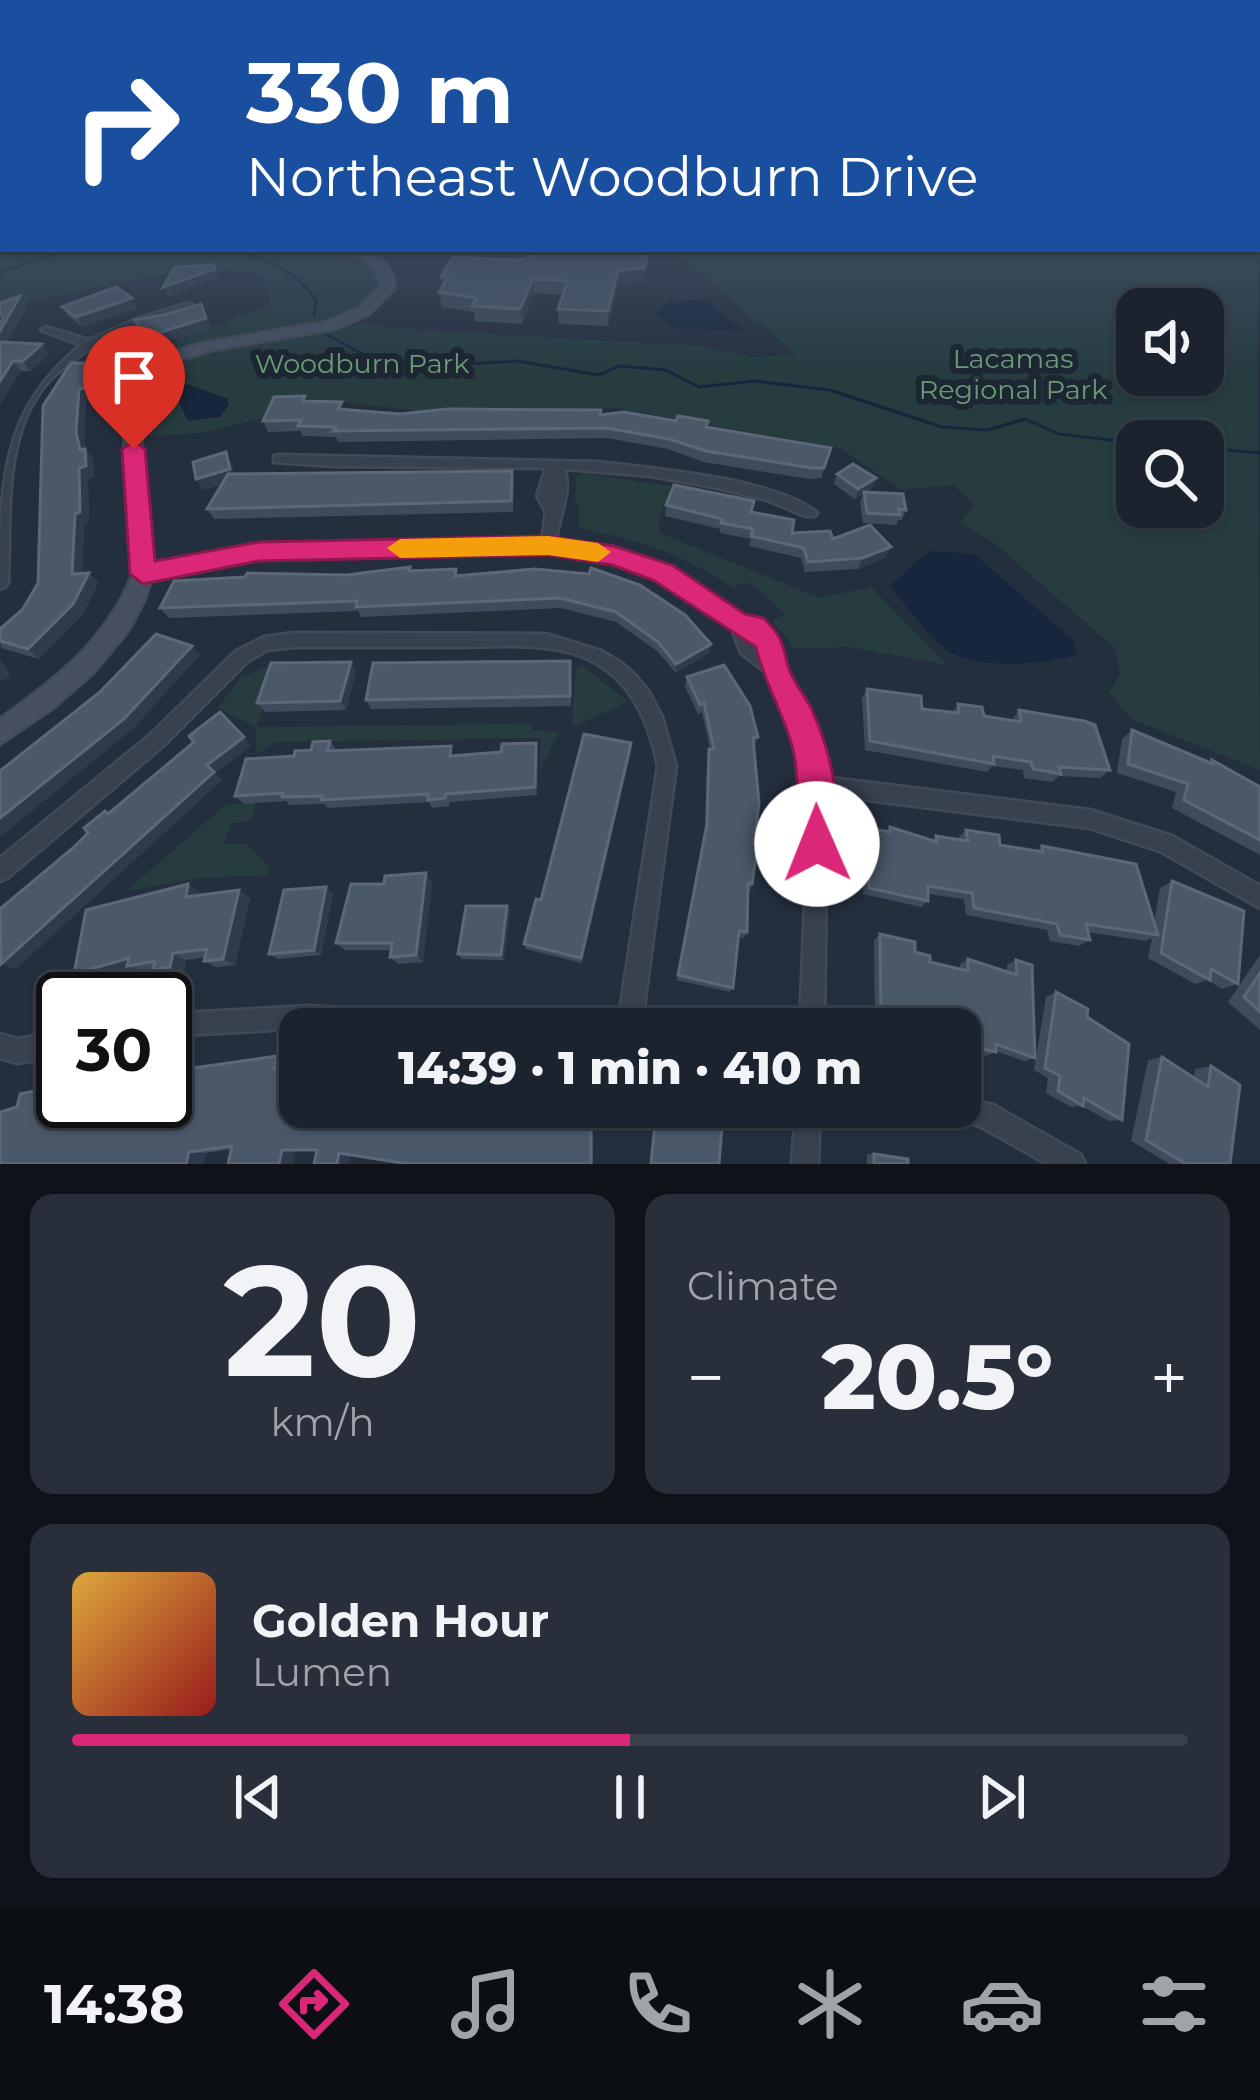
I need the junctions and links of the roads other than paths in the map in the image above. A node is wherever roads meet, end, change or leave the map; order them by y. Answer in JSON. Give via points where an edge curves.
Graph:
{"nodes":[{"id":1,"x":381,"y":269,"type":"edge"},
{"id":2,"x":188,"y":306,"type":"edge"},
{"id":3,"x":46,"y":330,"type":"dead end"},
{"id":4,"x":91,"y":344,"type":"junction"},
{"id":5,"x":161,"y":367,"type":"junction"},
{"id":6,"x":5,"y":457,"type":"edge"},
{"id":7,"x":279,"y":459,"type":"dead end"},
{"id":8,"x":554,"y":464,"type":"junction"},
{"id":9,"x":809,"y":513,"type":"dead end"},
{"id":10,"x":548,"y":545,"type":"junction"},
{"id":11,"x":143,"y":574,"type":"junction"},
{"id":12,"x":0,"y":583,"type":"edge"},
{"id":13,"x":0,"y":733,"type":"edge"},
{"id":14,"x":816,"y":785,"type":"junction"},
{"id":15,"x":0,"y":871,"type":"edge"},
{"id":16,"x":1260,"y":898,"type":"edge"},
{"id":17,"x":632,"y":1008,"type":"edge"},
{"id":18,"x":812,"y":1008,"type":"edge"},
{"id":19,"x":279,"y":1019,"type":"edge"},
{"id":20,"x":192,"y":1024,"type":"edge"},
{"id":21,"x":0,"y":1046,"type":"edge"},
{"id":22,"x":36,"y":1048,"type":"edge"},
{"id":23,"x":981,"y":1113,"type":"edge"},
{"id":24,"x":807,"y":1128,"type":"edge"},
{"id":25,"x":805,"y":1164,"type":"edge"},
{"id":26,"x":1072,"y":1164,"type":"edge"}],
"edges":[{"from":1,"to":5,"type":"street","via":[[389,286],[372,307],[330,326],[220,343]]},
{"from":2,"to":4,"type":"street"},
{"from":3,"to":4,"type":"street"},
{"from":4,"to":5,"type":"street"},
{"from":4,"to":6,"type":"street","via":[[27,402]]},
{"from":5,"to":11,"type":"street","via":[[130,407]]},
{"from":6,"to":12,"type":"street"},
{"from":7,"to":8,"type":"street"},
{"from":8,"to":9,"type":"street","via":[[646,469],[781,496]]},
{"from":8,"to":10,"type":"street","via":[[544,496],[553,512]]},
{"from":10,"to":11,"type":"street","via":[[259,551]]},
{"from":10,"to":14,"type":"street","via":[[663,573],[738,625],[753,626],[773,651]]},
{"from":11,"to":13,"type":"street","via":[[136,601],[99,655]]},
{"from":14,"to":16,"type":"street","via":[[1090,819],[1165,842]]},
{"from":14,"to":18,"type":"street"},
{"from":15,"to":17,"type":"street","via":[[264,644],[573,646],[624,673],[661,729],[667,766]]},
{"from":19,"to":20,"type":"street"},
{"from":21,"to":22,"type":"street"},
{"from":23,"to":26,"type":"street"},
{"from":24,"to":25,"type":"street"}]}
